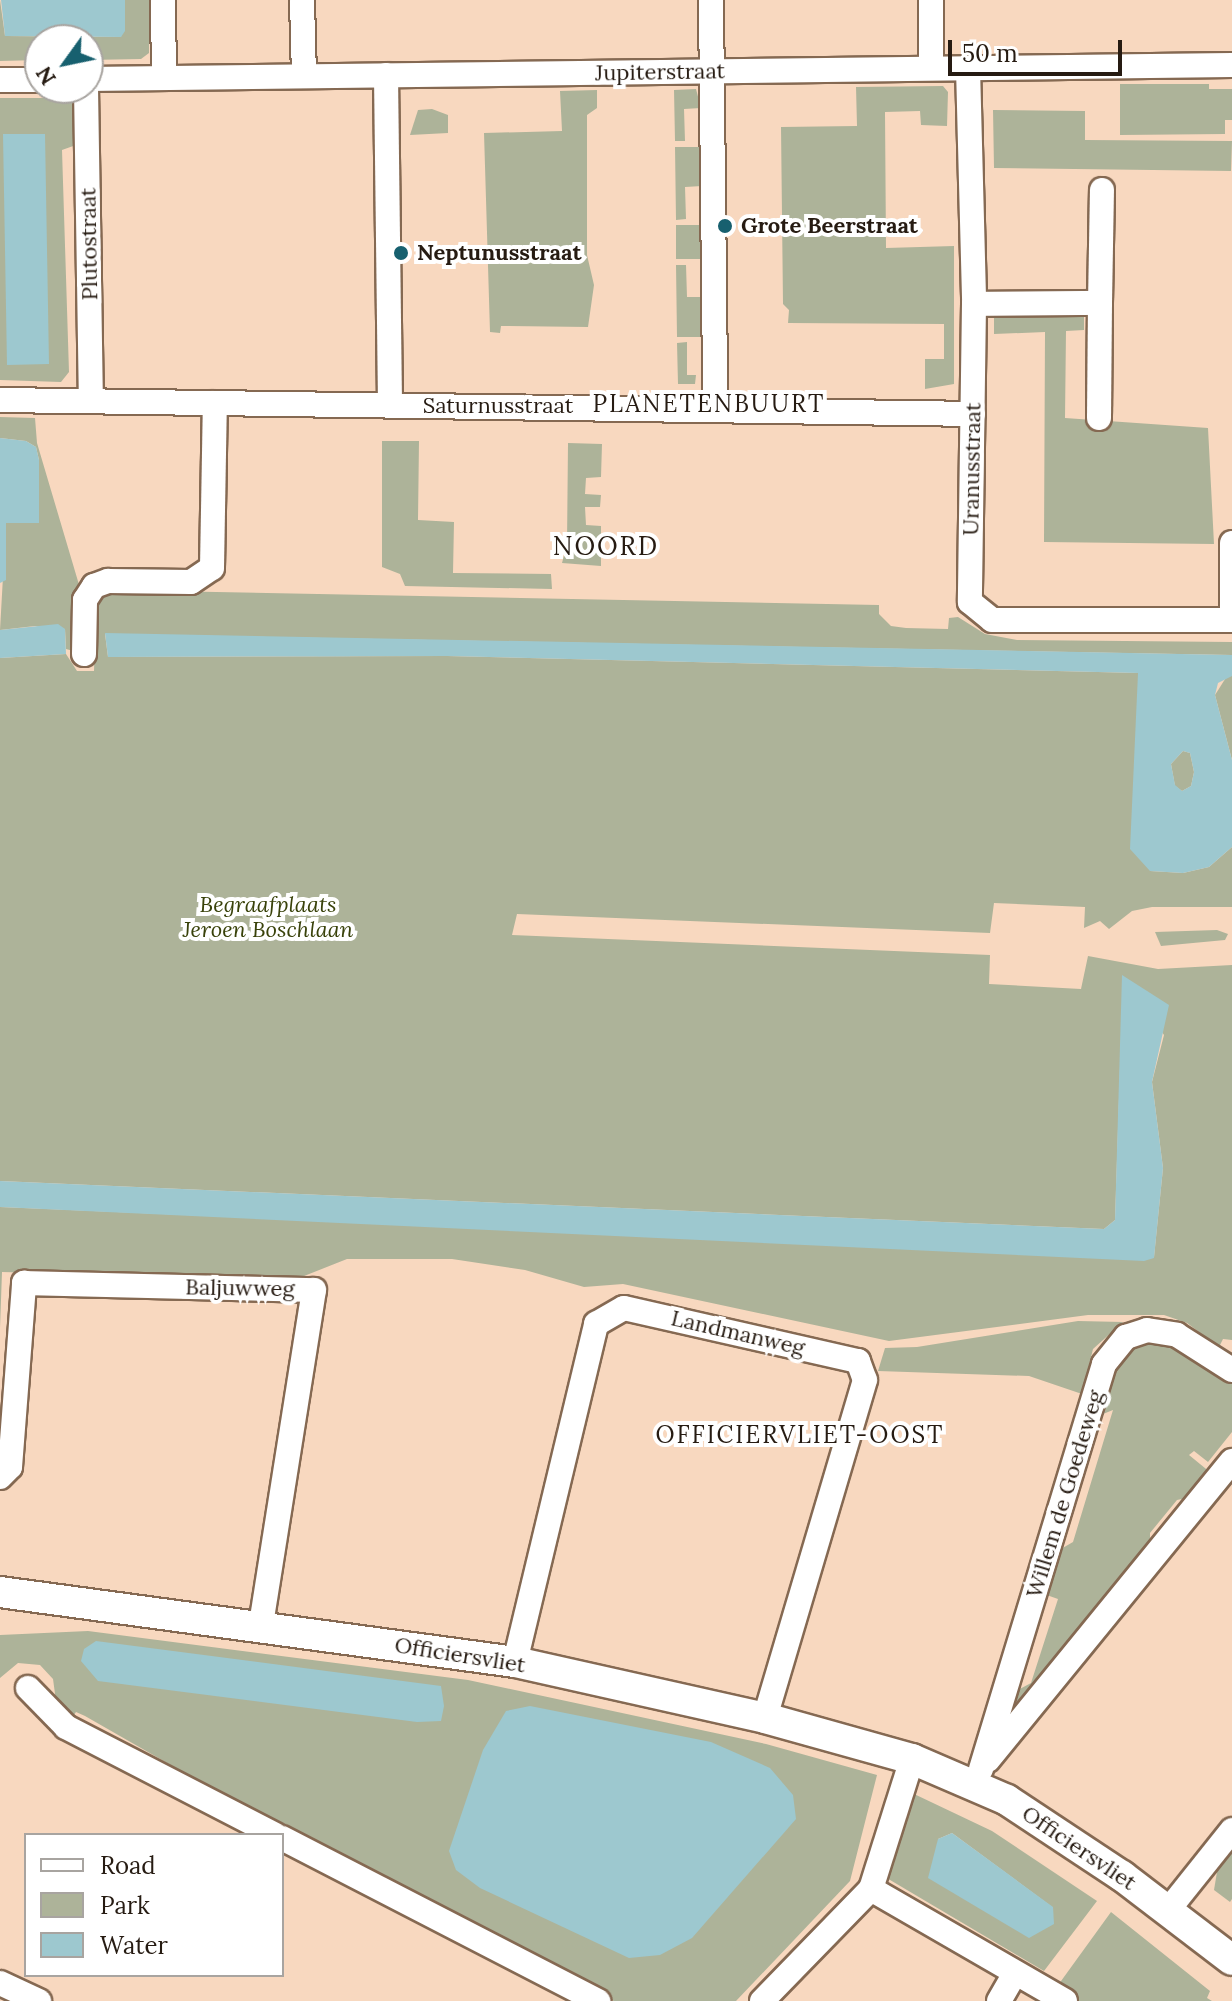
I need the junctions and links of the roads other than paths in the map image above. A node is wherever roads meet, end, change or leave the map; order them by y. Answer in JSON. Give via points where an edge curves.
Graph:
{"nodes":[{"id":1,"x":163,"y":0,"type":"edge"},
{"id":2,"x":302,"y":0,"type":"edge"},
{"id":3,"x":711,"y":0,"type":"edge"},
{"id":4,"x":931,"y":0,"type":"edge"},
{"id":5,"x":1232,"y":65,"type":"edge"},
{"id":6,"x":931,"y":68,"type":"junction"},
{"id":7,"x":968,"y":68,"type":"junction"},
{"id":8,"x":711,"y":71,"type":"junction"},
{"id":9,"x":386,"y":75,"type":"junction"},
{"id":10,"x":304,"y":76,"type":"junction"},
{"id":11,"x":164,"y":78,"type":"junction"},
{"id":12,"x":104,"y":79,"type":"edge"},
{"id":13,"x":0,"y":80,"type":"edge"},
{"id":14,"x":24,"y":80,"type":"edge"},
{"id":15,"x":86,"y":104,"type":"edge"},
{"id":16,"x":1102,"y":190,"type":"dead end"},
{"id":17,"x":1100,"y":303,"type":"junction"},
{"id":18,"x":974,"y":304,"type":"junction"},
{"id":19,"x":0,"y":400,"type":"edge"},
{"id":20,"x":91,"y":400,"type":"junction"},
{"id":21,"x":215,"y":403,"type":"junction"},
{"id":22,"x":390,"y":405,"type":"junction"},
{"id":23,"x":715,"y":409,"type":"junction"},
{"id":24,"x":973,"y":414,"type":"junction"},
{"id":25,"x":1099,"y":418,"type":"dead end"},
{"id":26,"x":1232,"y":543,"type":"edge"},
{"id":27,"x":1232,"y":620,"type":"edge"},
{"id":28,"x":84,"y":654,"type":"dead end"},
{"id":29,"x":1232,"y":1370,"type":"edge"},
{"id":30,"x":1232,"y":1461,"type":"edge"},
{"id":31,"x":0,"y":1477,"type":"edge"},
{"id":32,"x":0,"y":1592,"type":"edge"},
{"id":33,"x":261,"y":1625,"type":"junction"},
{"id":34,"x":515,"y":1662,"type":"junction"},
{"id":35,"x":28,"y":1688,"type":"dead end"},
{"id":36,"x":765,"y":1718,"type":"junction"},
{"id":37,"x":912,"y":1759,"type":"junction"},
{"id":38,"x":978,"y":1777,"type":"junction"},
{"id":39,"x":1232,"y":1830,"type":"edge"},
{"id":40,"x":271,"y":1833,"type":"edge"},
{"id":41,"x":284,"y":1839,"type":"edge"},
{"id":42,"x":871,"y":1889,"type":"junction"},
{"id":43,"x":1169,"y":1909,"type":"junction"},
{"id":44,"x":1232,"y":1960,"type":"edge"},
{"id":45,"x":1015,"y":1973,"type":"junction"},
{"id":46,"x":0,"y":1983,"type":"edge"},
{"id":47,"x":39,"y":2001,"type":"edge"},
{"id":48,"x":598,"y":2001,"type":"edge"},
{"id":49,"x":762,"y":2001,"type":"edge"},
{"id":50,"x":999,"y":2001,"type":"edge"},
{"id":51,"x":1065,"y":2001,"type":"edge"}],
"edges":[{"from":1,"to":11,"type":"street"},
{"from":2,"to":10,"type":"street"},
{"from":3,"to":8,"type":"street"},
{"from":4,"to":6,"type":"street"},
{"from":5,"to":7,"type":"street","name":"Jupiterstraat"},
{"from":6,"to":7,"type":"street","name":"Jupiterstraat"},
{"from":6,"to":8,"type":"street","name":"Jupiterstraat"},
{"from":7,"to":18,"type":"street","name":"Uranusstraat"},
{"from":8,"to":9,"type":"street","name":"Jupiterstraat"},
{"from":8,"to":23,"type":"street"},
{"from":9,"to":10,"type":"street","name":"Jupiterstraat"},
{"from":9,"to":22,"type":"street"},
{"from":10,"to":11,"type":"street","name":"Jupiterstraat"},
{"from":11,"to":12,"type":"street","name":"Jupiterstraat"},
{"from":13,"to":14,"type":"street"},
{"from":15,"to":20,"type":"street","name":"Plutostraat"},
{"from":16,"to":17,"type":"street"},
{"from":17,"to":18,"type":"street"},
{"from":17,"to":25,"type":"street"},
{"from":18,"to":24,"type":"street","name":"Uranusstraat"},
{"from":19,"to":20,"type":"street","name":"Saturnusstraat"},
{"from":20,"to":21,"type":"street","name":"Saturnusstraat"},
{"from":21,"to":22,"type":"street","name":"Saturnusstraat"},
{"from":21,"to":28,"type":"street","via":[[212,568],[191,582],[108,581],[94,586],[85,600]]},
{"from":22,"to":23,"type":"street","name":"Saturnusstraat"},
{"from":23,"to":24,"type":"street","name":"Saturnusstraat"},
{"from":24,"to":27,"type":"street","name":"Uranusstraat","via":[[970,602],[977,613],[992,620]]},
{"from":26,"to":27,"type":"street"},
{"from":29,"to":38,"type":"street","name":"Willem de Goedeweg","via":[[1177,1335],[1147,1330],[1126,1337],[1104,1364]]},
{"from":30,"to":38,"type":"street"},
{"from":31,"to":33,"type":"street","name":"Baljuwweg","via":[[10,1467],[24,1283],[314,1290]]},
{"from":32,"to":33,"type":"main road","name":"Officiersvliet"},
{"from":33,"to":34,"type":"main road","name":"Officiersvliet"},
{"from":34,"to":36,"type":"main road","name":"Officiersvliet"},
{"from":34,"to":36,"type":"street","name":"Landmanweg","via":[[596,1324],[624,1308],[651,1314],[858,1361],[865,1380]]},
{"from":35,"to":40,"type":"street","via":[[66,1727]]},
{"from":36,"to":37,"type":"main road","name":"Officiersvliet"},
{"from":37,"to":38,"type":"main road","name":"Officiersvliet"},
{"from":37,"to":42,"type":"street"},
{"from":38,"to":43,"type":"main road","name":"Officiersvliet"},
{"from":39,"to":43,"type":"street"},
{"from":41,"to":48,"type":"street"},
{"from":42,"to":45,"type":"street"},
{"from":42,"to":49,"type":"street"},
{"from":43,"to":44,"type":"main road","name":"Officiersvliet"},
{"from":45,"to":50,"type":"street"},
{"from":45,"to":51,"type":"street"},
{"from":46,"to":47,"type":"street"}]}
